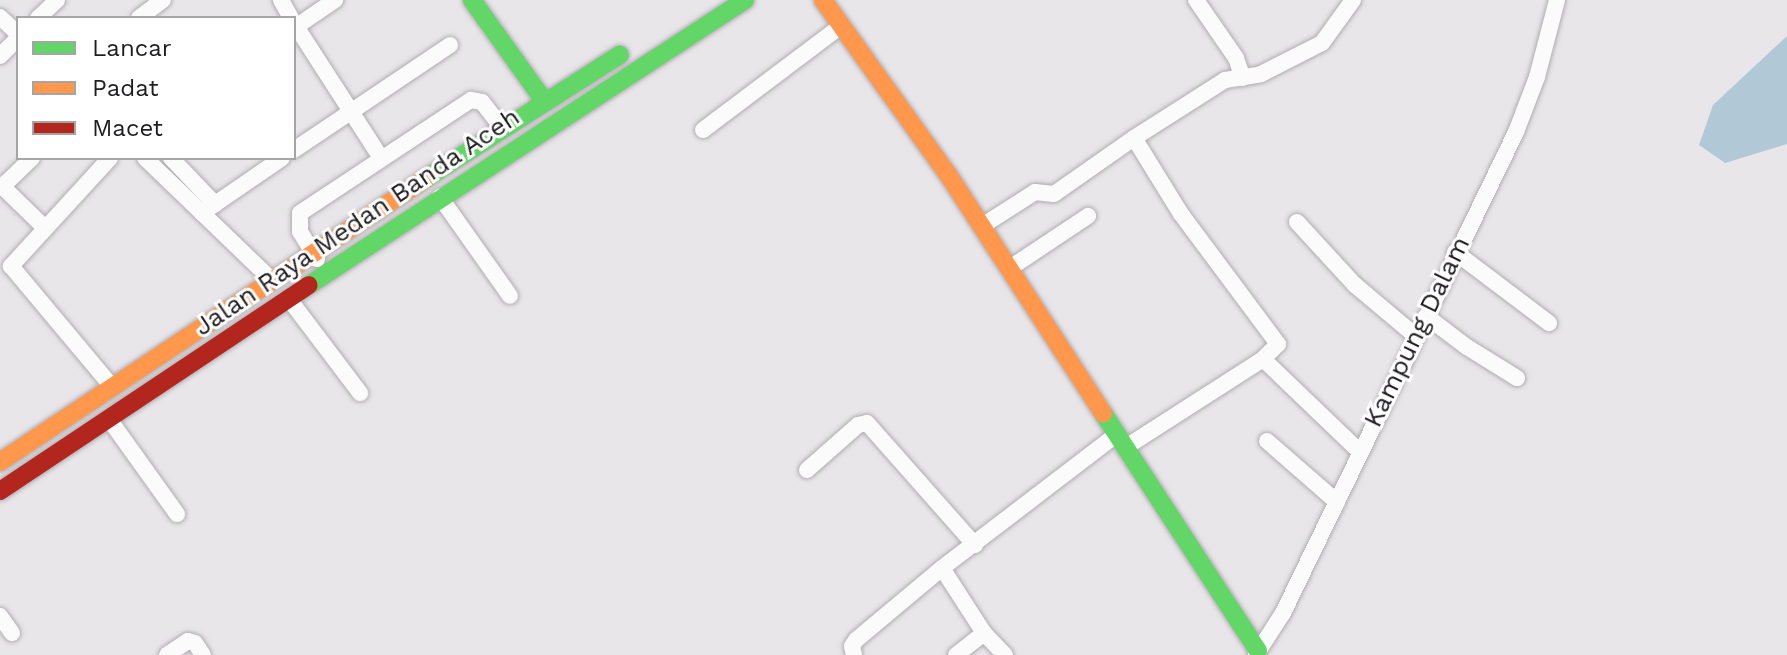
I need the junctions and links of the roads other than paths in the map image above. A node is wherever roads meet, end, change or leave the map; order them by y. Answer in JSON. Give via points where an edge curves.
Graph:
{"nodes":[{"id":1,"x":57,"y":0,"type":"edge"},
{"id":2,"x":163,"y":0,"type":"edge"},
{"id":3,"x":335,"y":0,"type":"edge"},
{"id":4,"x":472,"y":0,"type":"edge"},
{"id":5,"x":745,"y":0,"type":"edge"},
{"id":6,"x":823,"y":0,"type":"edge"},
{"id":7,"x":1196,"y":0,"type":"edge"},
{"id":8,"x":1353,"y":0,"type":"edge"},
{"id":9,"x":1557,"y":0,"type":"edge"},
{"id":10,"x":40,"y":16,"type":"edge"},
{"id":11,"x":142,"y":16,"type":"edge"},
{"id":12,"x":0,"y":17,"type":"edge"},
{"id":13,"x":296,"y":23,"type":"edge"},
{"id":14,"x":841,"y":26,"type":"junction"},
{"id":15,"x":296,"y":27,"type":"edge"},
{"id":16,"x":16,"y":34,"type":"edge"},
{"id":17,"x":16,"y":38,"type":"edge"},
{"id":18,"x":450,"y":45,"type":"dead end"},
{"id":19,"x":0,"y":56,"type":"edge"},
{"id":20,"x":646,"y":62,"type":"junction"},
{"id":21,"x":1243,"y":78,"type":"junction"},
{"id":22,"x":545,"y":102,"type":"junction"},
{"id":23,"x":348,"y":112,"type":"junction"},
{"id":24,"x":503,"y":129,"type":"junction"},
{"id":25,"x":703,"y":130,"type":"dead end"},
{"id":26,"x":1134,"y":138,"type":"junction"},
{"id":27,"x":296,"y":149,"type":"edge"},
{"id":28,"x":381,"y":158,"type":"junction"},
{"id":29,"x":30,"y":160,"type":"edge"},
{"id":30,"x":108,"y":160,"type":"edge"},
{"id":31,"x":148,"y":160,"type":"edge"},
{"id":32,"x":172,"y":160,"type":"edge"},
{"id":33,"x":279,"y":160,"type":"edge"},
{"id":34,"x":440,"y":197,"type":"junction"},
{"id":35,"x":209,"y":209,"type":"junction"},
{"id":36,"x":1088,"y":216,"type":"dead end"},
{"id":37,"x":1297,"y":222,"type":"dead end"},
{"id":38,"x":982,"y":226,"type":"junction"},
{"id":39,"x":44,"y":227,"type":"junction"},
{"id":40,"x":1455,"y":252,"type":"junction"},
{"id":41,"x":313,"y":254,"type":"junction"},
{"id":42,"x":1010,"y":268,"type":"junction"},
{"id":43,"x":328,"y":273,"type":"junction"},
{"id":44,"x":273,"y":281,"type":"junction"},
{"id":45,"x":510,"y":296,"type":"dead end"},
{"id":46,"x":289,"y":299,"type":"junction"},
{"id":47,"x":1426,"y":316,"type":"junction"},
{"id":48,"x":1549,"y":323,"type":"dead end"},
{"id":49,"x":1417,"y":337,"type":"junction"},
{"id":50,"x":1263,"y":359,"type":"junction"},
{"id":51,"x":1517,"y":378,"type":"dead end"},
{"id":52,"x":113,"y":388,"type":"junction"},
{"id":53,"x":360,"y":393,"type":"dead end"},
{"id":54,"x":109,"y":419,"type":"junction"},
{"id":55,"x":1121,"y":441,"type":"junction"},
{"id":56,"x":1267,"y":441,"type":"dead end"},
{"id":57,"x":1360,"y":452,"type":"junction"},
{"id":58,"x":0,"y":462,"type":"edge"},
{"id":59,"x":807,"y":470,"type":"dead end"},
{"id":60,"x":0,"y":491,"type":"edge"},
{"id":61,"x":1337,"y":502,"type":"junction"},
{"id":62,"x":177,"y":514,"type":"dead end"},
{"id":63,"x":975,"y":545,"type":"junction"},
{"id":64,"x":942,"y":568,"type":"junction"},
{"id":65,"x":0,"y":616,"type":"edge"},
{"id":66,"x":12,"y":633,"type":"dead end"},
{"id":67,"x":984,"y":633,"type":"junction"},
{"id":68,"x":1257,"y":653,"type":"edge"},
{"id":69,"x":167,"y":655,"type":"edge"},
{"id":70,"x":203,"y":655,"type":"edge"},
{"id":71,"x":854,"y":655,"type":"edge"},
{"id":72,"x":956,"y":655,"type":"edge"},
{"id":73,"x":1005,"y":655,"type":"edge"}],
"edges":[{"from":1,"to":10,"type":"street"},
{"from":2,"to":11,"type":"street"},
{"from":3,"to":13,"type":"street"},
{"from":4,"to":22,"type":"main road"},
{"from":5,"to":20,"type":"main road","name":"Jalan Raya Medan Banda Aceh"},
{"from":6,"to":14,"type":"main road"},
{"from":7,"to":21,"type":"street","via":[[1236,58]]},
{"from":8,"to":21,"type":"street","via":[[1322,43]]},
{"from":9,"to":40,"type":"street","name":"Kampung Dalam","via":[[1528,103]]},
{"from":12,"to":16,"type":"street"},
{"from":14,"to":25,"type":"street"},
{"from":14,"to":38,"type":"main road"},
{"from":15,"to":23,"type":"street"},
{"from":17,"to":19,"type":"street"},
{"from":18,"to":23,"type":"street"},
{"from":20,"to":22,"type":"main road","name":"Jalan Raya Medan Banda Aceh","via":[[635,45]]},
{"from":20,"to":34,"type":"main road","name":"Jalan Raya Medan Banda Aceh"},
{"from":21,"to":26,"type":"street","via":[[1208,89]]},
{"from":22,"to":24,"type":"main road","name":"Jalan Raya Medan Banda Aceh"},
{"from":23,"to":27,"type":"street"},
{"from":23,"to":28,"type":"street"},
{"from":24,"to":28,"type":"street","via":[[482,102],[471,100]]},
{"from":24,"to":41,"type":"main road","name":"Jalan Raya Medan Banda Aceh"},
{"from":26,"to":38,"type":"street","via":[[1054,194],[1037,191]]},
{"from":26,"to":50,"type":"street","via":[[1181,214],[1275,336],[1278,347]]},
{"from":28,"to":41,"type":"street","via":[[300,213],[300,232]]},
{"from":29,"to":39,"type":"street","via":[[5,189]]},
{"from":30,"to":39,"type":"street"},
{"from":31,"to":35,"type":"street"},
{"from":32,"to":35,"type":"street"},
{"from":33,"to":35,"type":"street"},
{"from":34,"to":43,"type":"main road","name":"Jalan Raya Medan Banda Aceh"},
{"from":34,"to":45,"type":"street"},
{"from":35,"to":44,"type":"street"},
{"from":36,"to":42,"type":"street"},
{"from":37,"to":49,"type":"street","via":[[1345,275]]},
{"from":38,"to":42,"type":"main road"},
{"from":39,"to":52,"type":"street","via":[[13,260],[12,269]]},
{"from":40,"to":47,"type":"street","name":"Kampung Dalam"},
{"from":40,"to":48,"type":"street"},
{"from":41,"to":43,"type":"street"},
{"from":41,"to":44,"type":"main road","name":"Jalan Raya Medan Banda Aceh"},
{"from":42,"to":55,"type":"main road"},
{"from":43,"to":46,"type":"main road","name":"Jalan Raya Medan Banda Aceh"},
{"from":44,"to":52,"type":"main road","name":"Jalan Raya Medan Banda Aceh"},
{"from":46,"to":53,"type":"street"},
{"from":46,"to":54,"type":"main road","name":"Jalan Raya Medan Banda Aceh"},
{"from":47,"to":49,"type":"street","name":"Kampung Dalam"},
{"from":47,"to":51,"type":"street"},
{"from":49,"to":57,"type":"street","name":"Kampung Dalam"},
{"from":50,"to":55,"type":"street"},
{"from":50,"to":57,"type":"street"},
{"from":52,"to":58,"type":"main road","name":"Jalan Raya Medan Banda Aceh"},
{"from":54,"to":60,"type":"main road","name":"Jalan Raya Medan Banda Aceh"},
{"from":54,"to":62,"type":"street"},
{"from":55,"to":63,"type":"street"},
{"from":55,"to":68,"type":"main road"},
{"from":56,"to":61,"type":"street"},
{"from":57,"to":61,"type":"street","name":"Kampung Dalam"},
{"from":59,"to":63,"type":"street","via":[[867,423]]},
{"from":61,"to":68,"type":"street","name":"Kampung Dalam","via":[[1283,613]]},
{"from":63,"to":64,"type":"street"},
{"from":64,"to":67,"type":"street"},
{"from":64,"to":71,"type":"street","via":[[856,640]]},
{"from":65,"to":66,"type":"street"},
{"from":67,"to":72,"type":"street"},
{"from":67,"to":73,"type":"street"},
{"from":69,"to":70,"type":"street","via":[[188,641]]}]}
